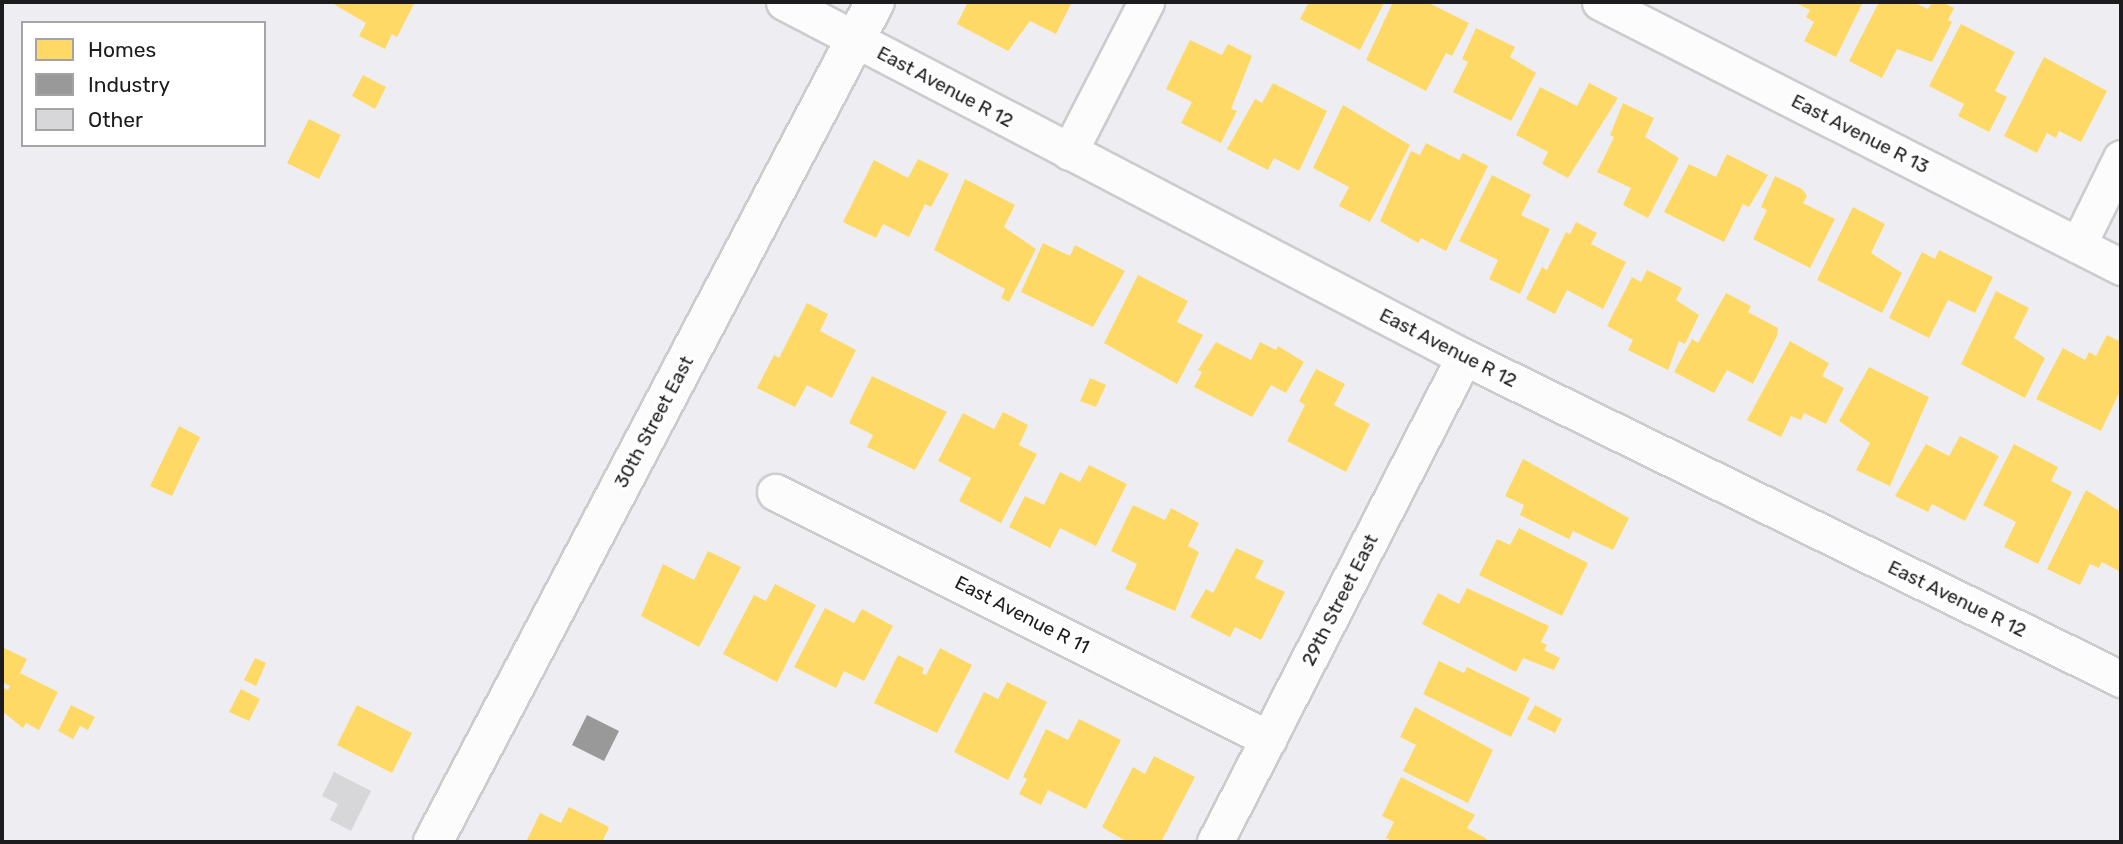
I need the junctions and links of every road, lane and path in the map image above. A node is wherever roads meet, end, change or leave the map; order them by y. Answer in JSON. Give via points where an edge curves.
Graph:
{"nodes":[{"id":1,"x":783,"y":2,"type":"edge"},
{"id":2,"x":875,"y":2,"type":"edge"},
{"id":3,"x":1146,"y":2,"type":"edge"},
{"id":4,"x":1600,"y":2,"type":"edge"},
{"id":5,"x":855,"y":39,"type":"junction"},
{"id":6,"x":1069,"y":152,"type":"junction"},
{"id":7,"x":2121,"y":158,"type":"edge"},
{"id":8,"x":2078,"y":245,"type":"junction"},
{"id":9,"x":2121,"y":267,"type":"edge"},
{"id":10,"x":1464,"y":357,"type":"junction"},
{"id":11,"x":775,"y":492,"type":"dead end"},
{"id":12,"x":2121,"y":679,"type":"edge"},
{"id":13,"x":1269,"y":739,"type":"junction"},
{"id":14,"x":433,"y":842,"type":"edge"},
{"id":15,"x":1215,"y":842,"type":"edge"}],
"edges":[{"from":1,"to":5,"type":"street","name":"East Avenue R 12"},
{"from":2,"to":5,"type":"street","name":"30th Street East"},
{"from":3,"to":6,"type":"street"},
{"from":4,"to":8,"type":"street","name":"East Avenue R 13"},
{"from":5,"to":6,"type":"street","name":"East Avenue R 12"},
{"from":5,"to":14,"type":"street","name":"30th Street East"},
{"from":6,"to":10,"type":"street","name":"East Avenue R 12"},
{"from":7,"to":8,"type":"street"},
{"from":8,"to":9,"type":"street","name":"East Avenue R 13"},
{"from":10,"to":12,"type":"street","name":"East Avenue R 12"},
{"from":10,"to":13,"type":"street","name":"29th Street East"},
{"from":11,"to":13,"type":"street","name":"East Avenue R 11"},
{"from":13,"to":15,"type":"street","name":"29th Street East"}]}
